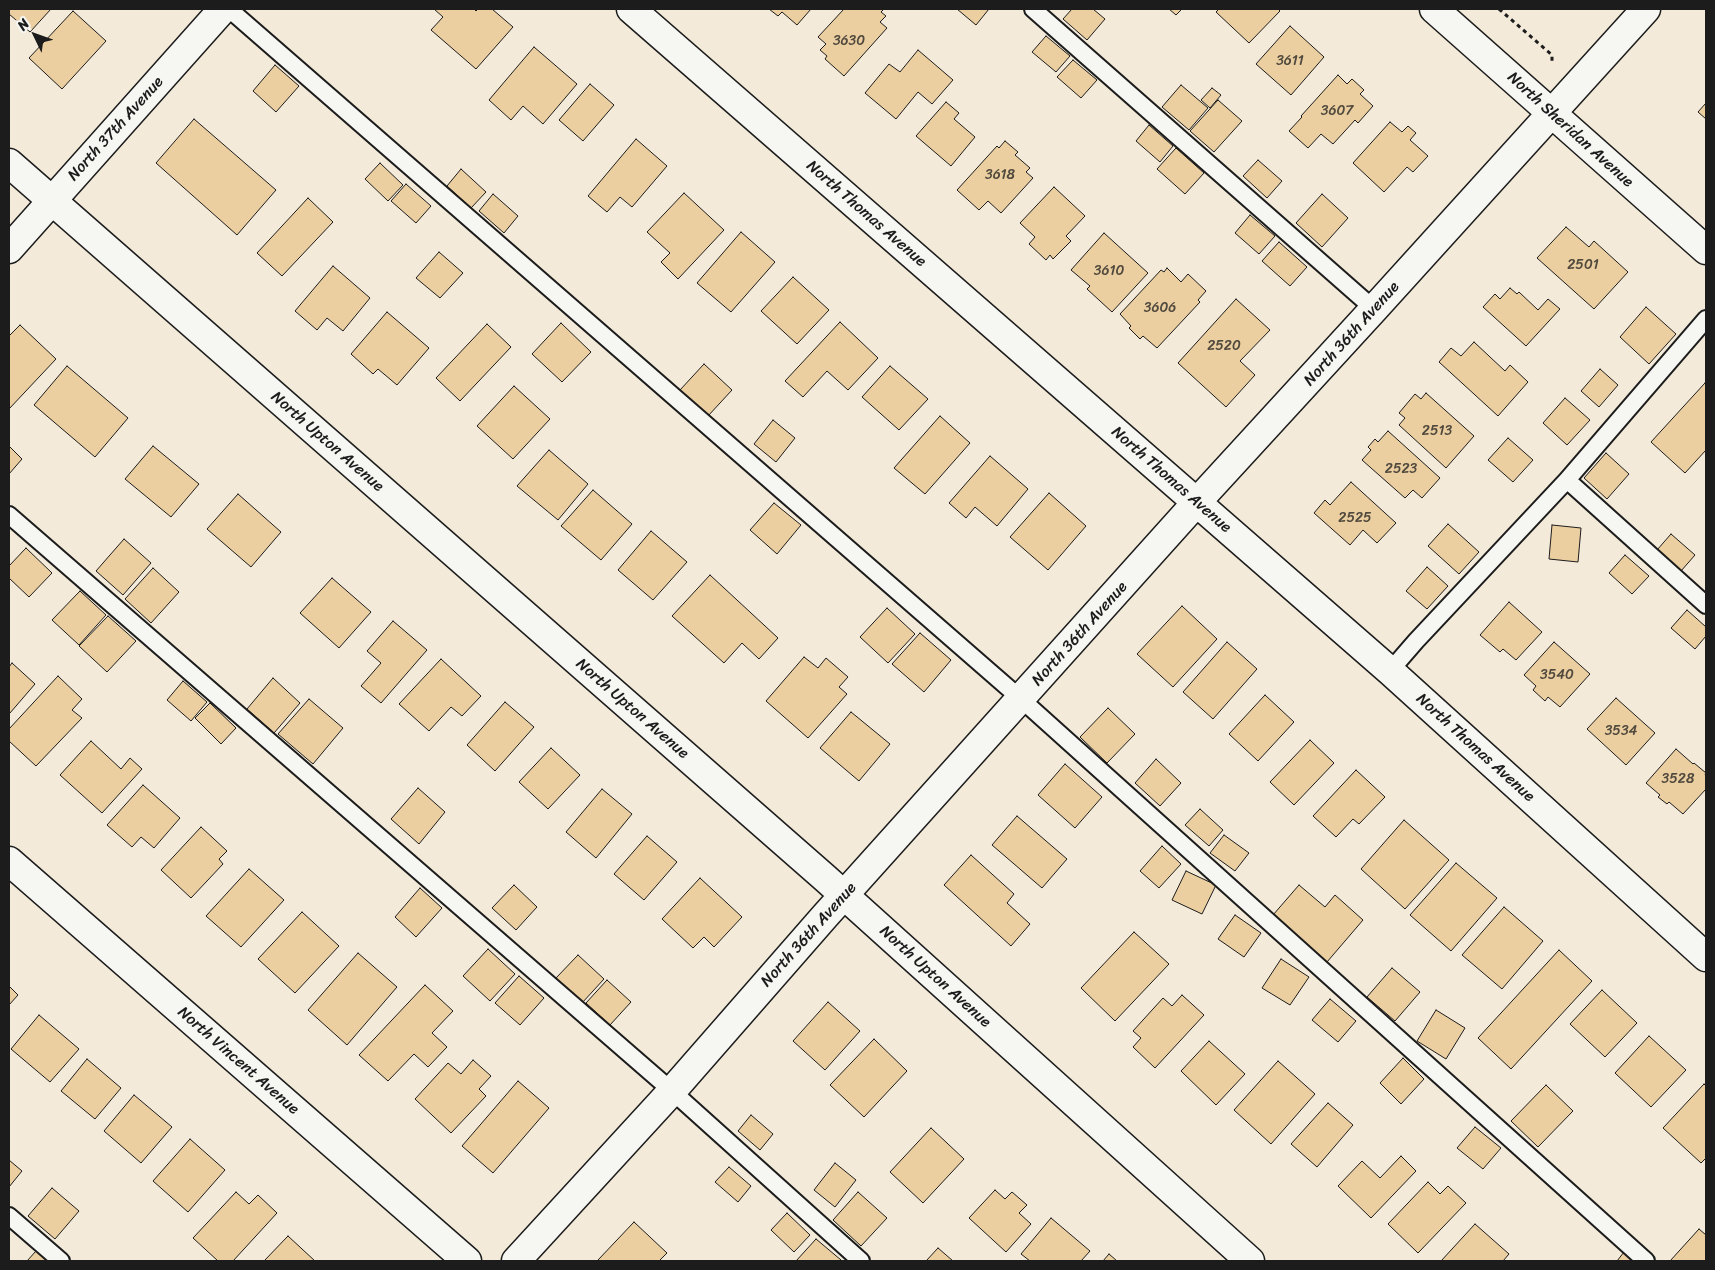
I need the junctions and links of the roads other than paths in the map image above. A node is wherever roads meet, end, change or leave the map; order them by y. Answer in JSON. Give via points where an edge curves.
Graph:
{"nodes":[{"id":1,"x":223,"y":9,"type":"edge"},
{"id":2,"x":229,"y":9,"type":"edge"},
{"id":3,"x":631,"y":9,"type":"edge"},
{"id":4,"x":1033,"y":9,"type":"edge"},
{"id":5,"x":1434,"y":9,"type":"edge"},
{"id":6,"x":1646,"y":9,"type":"edge"},
{"id":7,"x":1552,"y":113,"type":"junction"},
{"id":8,"x":9,"y":163,"type":"edge"},
{"id":9,"x":52,"y":202,"type":"junction"},
{"id":10,"x":9,"y":249,"type":"edge"},
{"id":11,"x":1706,"y":250,"type":"edge"},
{"id":12,"x":1374,"y":310,"type":"junction"},
{"id":13,"x":1706,"y":319,"type":"edge"},
{"id":14,"x":1567,"y":480,"type":"junction"},
{"id":15,"x":1196,"y":503,"type":"junction"},
{"id":16,"x":9,"y":515,"type":"edge"},
{"id":17,"x":1706,"y":605,"type":"edge"},
{"id":18,"x":1390,"y":671,"type":"junction"},
{"id":19,"x":1021,"y":700,"type":"junction"},
{"id":20,"x":9,"y":861,"type":"edge"},
{"id":21,"x":844,"y":896,"type":"junction"},
{"id":22,"x":1706,"y":957,"type":"edge"},
{"id":23,"x":672,"y":1091,"type":"junction"},
{"id":24,"x":9,"y":1216,"type":"edge"},
{"id":25,"x":61,"y":1261,"type":"edge"},
{"id":26,"x":467,"y":1261,"type":"edge"},
{"id":27,"x":516,"y":1261,"type":"edge"},
{"id":28,"x":861,"y":1261,"type":"edge"},
{"id":29,"x":1250,"y":1261,"type":"edge"},
{"id":30,"x":1646,"y":1261,"type":"edge"}],
"edges":[{"from":1,"to":9,"type":"street","name":"North 37th Avenue"},
{"from":2,"to":19,"type":"lane"},
{"from":3,"to":15,"type":"street","name":"North Thomas Avenue"},
{"from":4,"to":12,"type":"lane"},
{"from":5,"to":7,"type":"street","name":"North Sheridan Avenue"},
{"from":6,"to":7,"type":"street","name":"North 36th Avenue"},
{"from":7,"to":11,"type":"street","name":"North Sheridan Avenue"},
{"from":7,"to":12,"type":"street","name":"North 36th Avenue"},
{"from":8,"to":9,"type":"street","name":"North Upton Avenue"},
{"from":9,"to":10,"type":"street","name":"North 37th Avenue"},
{"from":9,"to":21,"type":"street","name":"North Upton Avenue"},
{"from":12,"to":15,"type":"street","name":"North 36th Avenue"},
{"from":13,"to":14,"type":"lane"},
{"from":14,"to":17,"type":"lane"},
{"from":14,"to":18,"type":"lane"},
{"from":15,"to":18,"type":"street","name":"North Thomas Avenue"},
{"from":15,"to":19,"type":"street","name":"North 36th Avenue"},
{"from":16,"to":23,"type":"lane"},
{"from":18,"to":22,"type":"street","name":"North Thomas Avenue"},
{"from":19,"to":21,"type":"street","name":"North 36th Avenue"},
{"from":19,"to":30,"type":"lane"},
{"from":20,"to":26,"type":"street","name":"North Vincent Avenue"},
{"from":21,"to":23,"type":"street","name":"North 36th Avenue"},
{"from":21,"to":29,"type":"street","name":"North Upton Avenue"},
{"from":23,"to":27,"type":"street","name":"North 36th Avenue"},
{"from":23,"to":28,"type":"lane"},
{"from":24,"to":25,"type":"lane"}]}
